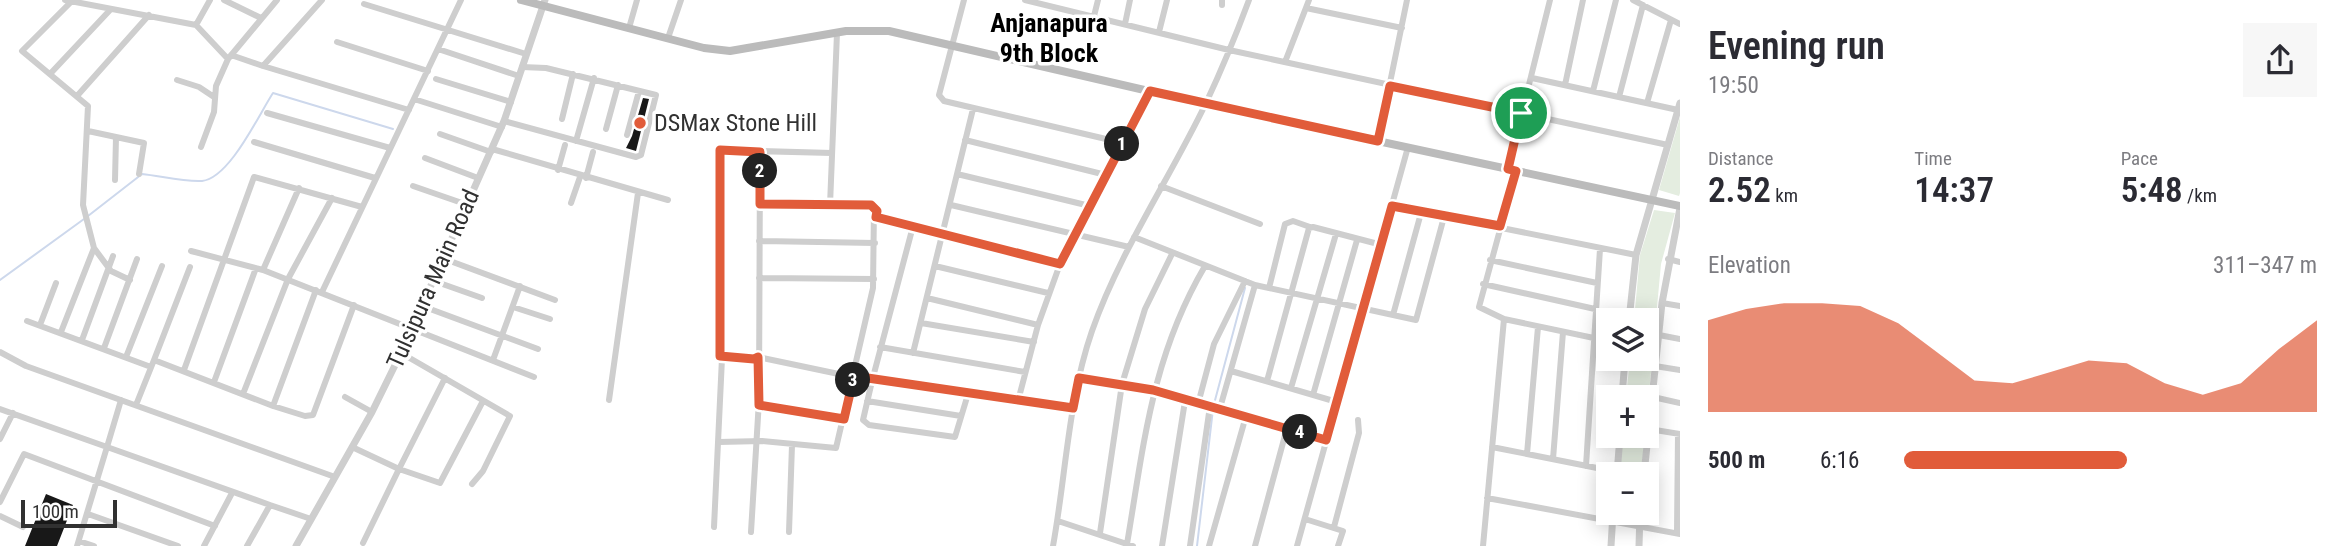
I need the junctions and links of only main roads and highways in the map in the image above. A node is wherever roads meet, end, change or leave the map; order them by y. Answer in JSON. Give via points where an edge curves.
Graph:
{"nodes":[{"id":1,"x":521,"y":0,"type":"edge"},
{"id":2,"x":544,"y":3,"type":"edge"},
{"id":3,"x":1680,"y":207,"type":"edge"}],
"edges":[{"from":1,"to":2,"type":"main road"},
{"from":2,"to":3,"type":"main road","via":[[730,51],[837,33],[888,31]]}]}
